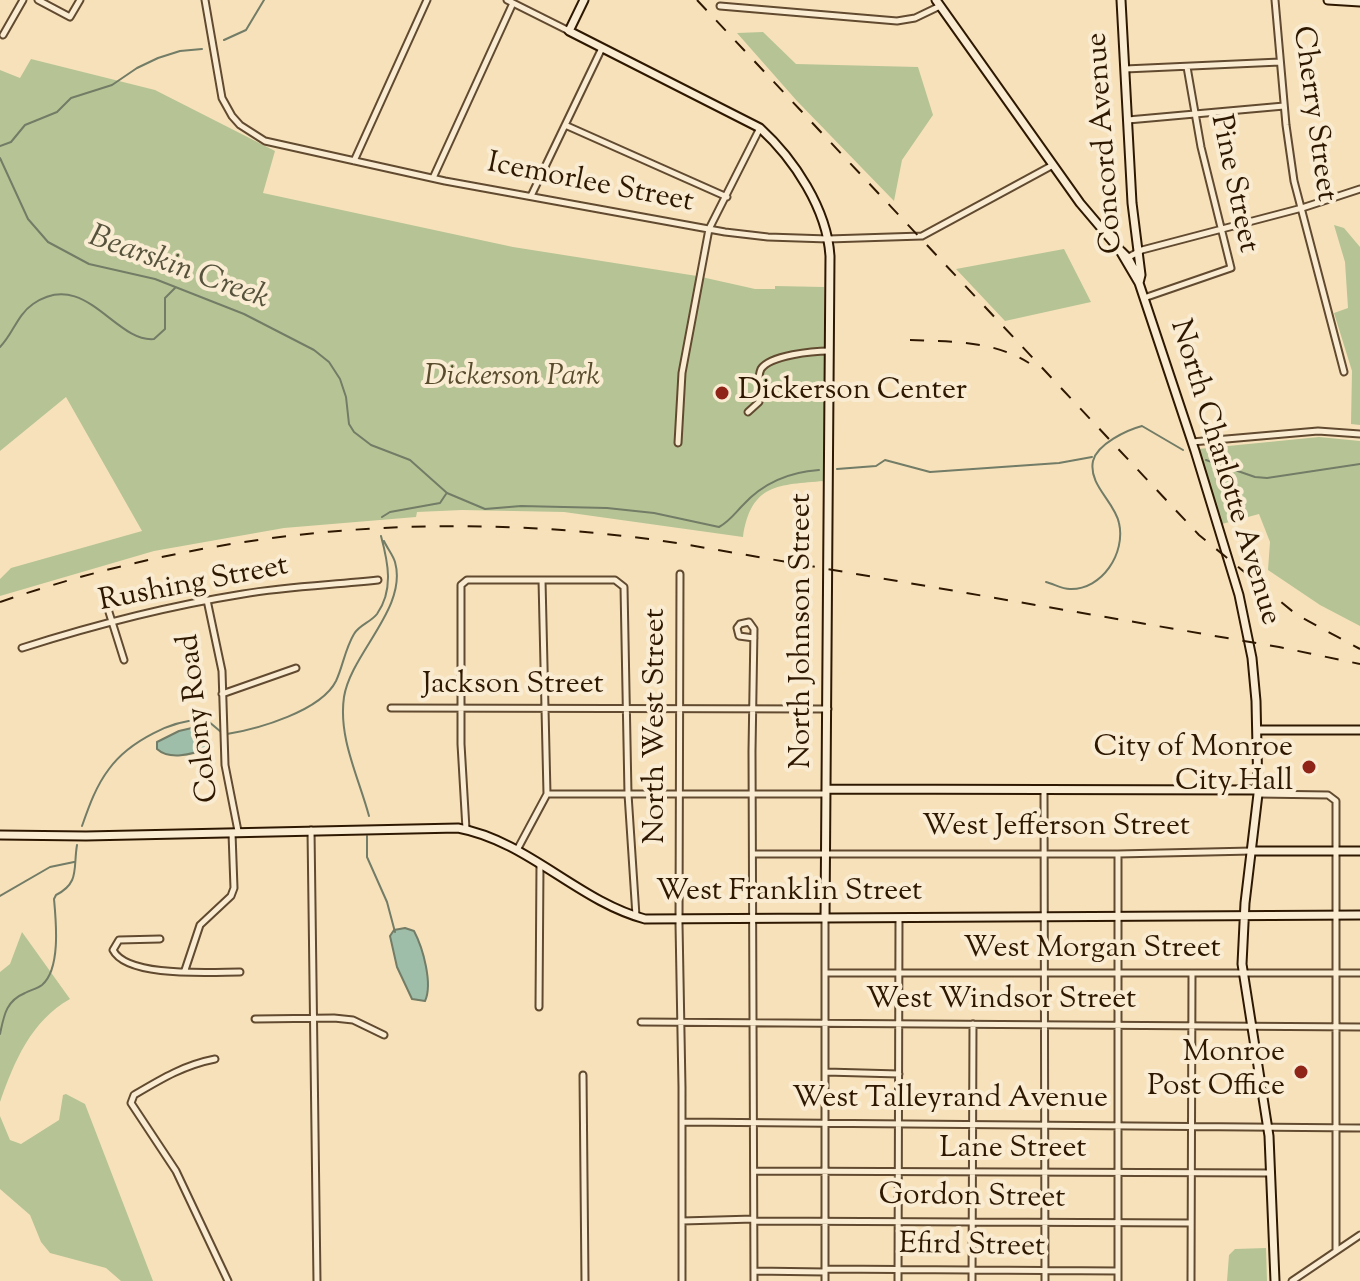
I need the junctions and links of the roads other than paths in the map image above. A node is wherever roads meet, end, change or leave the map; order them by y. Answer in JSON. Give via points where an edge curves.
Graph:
{"nodes":[{"id":1,"x":23,"y":0,"type":"edge"},
{"id":2,"x":38,"y":0,"type":"edge"},
{"id":3,"x":80,"y":0,"type":"edge"},
{"id":4,"x":205,"y":0,"type":"edge"},
{"id":5,"x":427,"y":0,"type":"edge"},
{"id":6,"x":584,"y":0,"type":"edge"},
{"id":7,"x":1121,"y":0,"type":"edge"},
{"id":8,"x":1275,"y":0,"type":"edge"},
{"id":9,"x":1328,"y":0,"type":"edge"},
{"id":10,"x":510,"y":2,"type":"edge"},
{"id":11,"x":1360,"y":2,"type":"edge"},
{"id":12,"x":938,"y":3,"type":"edge"},
{"id":13,"x":720,"y":6,"type":"dead end"},
{"id":14,"x":569,"y":31,"type":"junction"},
{"id":15,"x":3,"y":35,"type":"dead end"},
{"id":16,"x":602,"y":48,"type":"junction"},
{"id":17,"x":1280,"y":62,"type":"junction"},
{"id":18,"x":1187,"y":67,"type":"junction"},
{"id":19,"x":1125,"y":69,"type":"junction"},
{"id":20,"x":1284,"y":106,"type":"junction"},
{"id":21,"x":1194,"y":115,"type":"junction"},
{"id":22,"x":1128,"y":120,"type":"junction"},
{"id":23,"x":565,"y":125,"type":"junction"},
{"id":24,"x":760,"y":128,"type":"junction"},
{"id":25,"x":354,"y":161,"type":"junction"},
{"id":26,"x":1054,"y":165,"type":"junction"},
{"id":27,"x":433,"y":178,"type":"junction"},
{"id":28,"x":1360,"y":189,"type":"edge"},
{"id":29,"x":531,"y":196,"type":"junction"},
{"id":30,"x":727,"y":197,"type":"junction"},
{"id":31,"x":1302,"y":208,"type":"junction"},
{"id":32,"x":709,"y":229,"type":"junction"},
{"id":33,"x":1223,"y":230,"type":"junction"},
{"id":34,"x":828,"y":239,"type":"junction"},
{"id":35,"x":1136,"y":253,"type":"junction"},
{"id":36,"x":1126,"y":259,"type":"junction"},
{"id":37,"x":1139,"y":283,"type":"junction"},
{"id":38,"x":1144,"y":298,"type":"junction"},
{"id":39,"x":829,"y":351,"type":"junction"},
{"id":40,"x":1344,"y":372,"type":"dead end"},
{"id":41,"x":748,"y":412,"type":"dead end"},
{"id":42,"x":1360,"y":434,"type":"edge"},
{"id":43,"x":1192,"y":442,"type":"junction"},
{"id":44,"x":678,"y":443,"type":"dead end"},
{"id":45,"x":680,"y":574,"type":"dead end"},
{"id":46,"x":378,"y":580,"type":"dead end"},
{"id":47,"x":542,"y":580,"type":"junction"},
{"id":48,"x":207,"y":600,"type":"junction"},
{"id":49,"x":108,"y":609,"type":"dead end"},
{"id":50,"x":112,"y":622,"type":"junction"},
{"id":51,"x":754,"y":638,"type":"dead end"},
{"id":52,"x":22,"y":648,"type":"dead end"},
{"id":53,"x":124,"y":660,"type":"dead end"},
{"id":54,"x":296,"y":668,"type":"dead end"},
{"id":55,"x":222,"y":694,"type":"junction"},
{"id":56,"x":391,"y":708,"type":"dead end"},
{"id":57,"x":461,"y":708,"type":"junction"},
{"id":58,"x":753,"y":708,"type":"junction"},
{"id":59,"x":545,"y":709,"type":"junction"},
{"id":60,"x":680,"y":709,"type":"junction"},
{"id":61,"x":828,"y":709,"type":"junction"},
{"id":62,"x":627,"y":710,"type":"junction"},
{"id":63,"x":1257,"y":730,"type":"junction"},
{"id":64,"x":1360,"y":730,"type":"edge"},
{"id":65,"x":1044,"y":791,"type":"junction"},
{"id":66,"x":827,"y":792,"type":"junction"},
{"id":67,"x":1258,"y":792,"type":"junction"},
{"id":68,"x":547,"y":794,"type":"junction"},
{"id":69,"x":628,"y":794,"type":"junction"},
{"id":70,"x":679,"y":794,"type":"junction"},
{"id":71,"x":752,"y":794,"type":"junction"},
{"id":72,"x":311,"y":829,"type":"junction"},
{"id":73,"x":466,"y":829,"type":"junction"},
{"id":74,"x":235,"y":832,"type":"junction"},
{"id":75,"x":0,"y":835,"type":"edge"},
{"id":76,"x":517,"y":850,"type":"junction"},
{"id":77,"x":1253,"y":851,"type":"junction"},
{"id":78,"x":1336,"y":851,"type":"junction"},
{"id":79,"x":1360,"y":851,"type":"edge"},
{"id":80,"x":753,"y":854,"type":"junction"},
{"id":81,"x":1045,"y":854,"type":"junction"},
{"id":82,"x":1118,"y":854,"type":"junction"},
{"id":83,"x":826,"y":855,"type":"junction"},
{"id":84,"x":540,"y":863,"type":"junction"},
{"id":85,"x":1244,"y":915,"type":"junction"},
{"id":86,"x":1337,"y":915,"type":"junction"},
{"id":87,"x":1360,"y":915,"type":"edge"},
{"id":88,"x":636,"y":916,"type":"junction"},
{"id":89,"x":1118,"y":916,"type":"junction"},
{"id":90,"x":1045,"y":917,"type":"junction"},
{"id":91,"x":754,"y":918,"type":"junction"},
{"id":92,"x":825,"y":918,"type":"junction"},
{"id":93,"x":899,"y":918,"type":"junction"},
{"id":94,"x":679,"y":919,"type":"junction"},
{"id":95,"x":160,"y":939,"type":"dead end"},
{"id":96,"x":185,"y":970,"type":"junction"},
{"id":97,"x":240,"y":972,"type":"dead end"},
{"id":98,"x":825,"y":973,"type":"junction"},
{"id":99,"x":900,"y":973,"type":"junction"},
{"id":100,"x":1045,"y":973,"type":"junction"},
{"id":101,"x":1118,"y":973,"type":"junction"},
{"id":102,"x":1192,"y":973,"type":"junction"},
{"id":103,"x":1242,"y":973,"type":"junction"},
{"id":104,"x":1337,"y":973,"type":"junction"},
{"id":105,"x":1360,"y":973,"type":"edge"},
{"id":106,"x":539,"y":1007,"type":"dead end"},
{"id":107,"x":315,"y":1018,"type":"junction"},
{"id":108,"x":255,"y":1019,"type":"dead end"},
{"id":109,"x":641,"y":1022,"type":"dead end"},
{"id":110,"x":680,"y":1022,"type":"junction"},
{"id":111,"x":752,"y":1022,"type":"junction"},
{"id":112,"x":826,"y":1023,"type":"junction"},
{"id":113,"x":901,"y":1024,"type":"junction"},
{"id":114,"x":973,"y":1024,"type":"junction"},
{"id":115,"x":1046,"y":1024,"type":"junction"},
{"id":116,"x":1118,"y":1025,"type":"junction"},
{"id":117,"x":1191,"y":1026,"type":"junction"},
{"id":118,"x":1250,"y":1026,"type":"junction"},
{"id":119,"x":1337,"y":1026,"type":"junction"},
{"id":120,"x":1360,"y":1027,"type":"edge"},
{"id":121,"x":384,"y":1035,"type":"dead end"},
{"id":122,"x":215,"y":1059,"type":"dead end"},
{"id":123,"x":826,"y":1072,"type":"junction"},
{"id":124,"x":899,"y":1074,"type":"junction"},
{"id":125,"x":583,"y":1075,"type":"dead end"},
{"id":126,"x":754,"y":1121,"type":"junction"},
{"id":127,"x":683,"y":1122,"type":"junction"},
{"id":128,"x":826,"y":1123,"type":"junction"},
{"id":129,"x":900,"y":1124,"type":"junction"},
{"id":130,"x":972,"y":1125,"type":"junction"},
{"id":131,"x":1045,"y":1125,"type":"junction"},
{"id":132,"x":1118,"y":1125,"type":"junction"},
{"id":133,"x":1191,"y":1125,"type":"junction"},
{"id":134,"x":1267,"y":1125,"type":"junction"},
{"id":135,"x":1337,"y":1127,"type":"junction"},
{"id":136,"x":1360,"y":1128,"type":"edge"},
{"id":137,"x":754,"y":1171,"type":"junction"},
{"id":138,"x":826,"y":1171,"type":"junction"},
{"id":139,"x":899,"y":1173,"type":"junction"},
{"id":140,"x":972,"y":1173,"type":"junction"},
{"id":141,"x":1045,"y":1173,"type":"junction"},
{"id":142,"x":1118,"y":1173,"type":"junction"},
{"id":143,"x":1191,"y":1173,"type":"junction"},
{"id":144,"x":1271,"y":1173,"type":"junction"},
{"id":145,"x":754,"y":1220,"type":"junction"},
{"id":146,"x":825,"y":1220,"type":"junction"},
{"id":147,"x":682,"y":1221,"type":"junction"},
{"id":148,"x":899,"y":1221,"type":"junction"},
{"id":149,"x":972,"y":1222,"type":"junction"},
{"id":150,"x":1045,"y":1222,"type":"junction"},
{"id":151,"x":1118,"y":1222,"type":"junction"},
{"id":152,"x":1191,"y":1223,"type":"junction"},
{"id":153,"x":1360,"y":1235,"type":"edge"},
{"id":154,"x":1336,"y":1250,"type":"junction"},
{"id":155,"x":898,"y":1269,"type":"junction"},
{"id":156,"x":825,"y":1270,"type":"junction"},
{"id":157,"x":972,"y":1270,"type":"junction"},
{"id":158,"x":754,"y":1271,"type":"junction"},
{"id":159,"x":1045,"y":1271,"type":"junction"},
{"id":160,"x":1118,"y":1271,"type":"junction"},
{"id":161,"x":228,"y":1281,"type":"edge"},
{"id":162,"x":317,"y":1281,"type":"edge"},
{"id":163,"x":585,"y":1281,"type":"edge"},
{"id":164,"x":682,"y":1281,"type":"edge"},
{"id":165,"x":754,"y":1281,"type":"edge"},
{"id":166,"x":825,"y":1281,"type":"edge"},
{"id":167,"x":898,"y":1281,"type":"edge"},
{"id":168,"x":972,"y":1281,"type":"edge"},
{"id":169,"x":1045,"y":1281,"type":"edge"},
{"id":170,"x":1118,"y":1281,"type":"edge"},
{"id":171,"x":1191,"y":1281,"type":"edge"},
{"id":172,"x":1275,"y":1281,"type":"edge"},
{"id":173,"x":1292,"y":1281,"type":"edge"}],
"edges":[{"from":1,"to":15,"type":"street"},
{"from":2,"to":3,"type":"street","via":[[70,17]]},
{"from":4,"to":25,"type":"street","name":"Icemorlee Street","via":[[222,98],[232,116],[265,141]]},
{"from":5,"to":25,"type":"street"},
{"from":6,"to":14,"type":"main road"},
{"from":7,"to":19,"type":"main road","name":"Concord Avenue"},
{"from":8,"to":17,"type":"street","name":"Cherry Street"},
{"from":9,"to":11,"type":"main road"},
{"from":10,"to":14,"type":"street"},
{"from":10,"to":27,"type":"street"},
{"from":12,"to":13,"type":"street","via":[[926,15],[897,21]]},
{"from":12,"to":26,"type":"main road"},
{"from":14,"to":16,"type":"main road"},
{"from":16,"to":23,"type":"street"},
{"from":16,"to":24,"type":"main road"},
{"from":17,"to":18,"type":"street"},
{"from":17,"to":20,"type":"street","name":"Cherry Street"},
{"from":18,"to":19,"type":"street"},
{"from":18,"to":21,"type":"street","name":"Pine Street"},
{"from":19,"to":22,"type":"main road","name":"Concord Avenue"},
{"from":20,"to":21,"type":"street"},
{"from":20,"to":31,"type":"street","name":"Cherry Street"},
{"from":21,"to":22,"type":"street"},
{"from":21,"to":33,"type":"street","name":"Pine Street"},
{"from":22,"to":35,"type":"main road","name":"Concord Avenue"},
{"from":23,"to":29,"type":"street"},
{"from":23,"to":30,"type":"street"},
{"from":24,"to":30,"type":"street"},
{"from":24,"to":34,"type":"main road","name":"North Johnson Street","via":[[780,148],[818,206]]},
{"from":25,"to":27,"type":"street","name":"Icemorlee Street"},
{"from":26,"to":34,"type":"street","name":"Icemorlee Street","via":[[922,236]]},
{"from":26,"to":36,"type":"main road"},
{"from":27,"to":29,"type":"street","name":"Icemorlee Street"},
{"from":28,"to":31,"type":"street"},
{"from":29,"to":32,"type":"street","name":"Icemorlee Street"},
{"from":30,"to":32,"type":"street"},
{"from":31,"to":33,"type":"street"},
{"from":31,"to":40,"type":"street","name":"Cherry Street"},
{"from":32,"to":34,"type":"street","name":"Icemorlee Street"},
{"from":32,"to":44,"type":"street","via":[[682,373]]},
{"from":33,"to":35,"type":"street"},
{"from":33,"to":38,"type":"street","name":"Pine Street","via":[[1230,270]]},
{"from":34,"to":39,"type":"main road","name":"North Johnson Street"},
{"from":35,"to":36,"type":"street"},
{"from":35,"to":37,"type":"main road","name":"Concord Avenue"},
{"from":36,"to":37,"type":"main road"},
{"from":37,"to":38,"type":"main road","name":"North Charlotte Avenue"},
{"from":38,"to":43,"type":"main road","name":"North Charlotte Avenue"},
{"from":39,"to":41,"type":"street","via":[[803,352],[765,365],[759,402]]},
{"from":39,"to":61,"type":"main road","name":"North Johnson Street"},
{"from":42,"to":43,"type":"street","via":[[1318,431]]},
{"from":43,"to":63,"type":"main road","name":"North Charlotte Avenue","via":[[1245,619]]},
{"from":45,"to":60,"type":"street","name":"North West Street"},
{"from":46,"to":48,"type":"street","name":"Rushing Street"},
{"from":47,"to":57,"type":"street","via":[[467,580],[461,585]]},
{"from":47,"to":59,"type":"street"},
{"from":47,"to":62,"type":"street","via":[[621,582]]},
{"from":48,"to":50,"type":"street","name":"Rushing Street"},
{"from":48,"to":55,"type":"street","name":"Colony Road"},
{"from":49,"to":50,"type":"street"},
{"from":50,"to":52,"type":"street","name":"Rushing Street"},
{"from":50,"to":53,"type":"street"},
{"from":51,"to":58,"type":"street"},
{"from":54,"to":55,"type":"street"},
{"from":55,"to":74,"type":"street","name":"Colony Road"},
{"from":56,"to":57,"type":"street","name":"Jackson Street"},
{"from":57,"to":59,"type":"street","name":"Jackson Street"},
{"from":57,"to":73,"type":"street"},
{"from":58,"to":60,"type":"street","name":"Jackson Street"},
{"from":58,"to":61,"type":"street","name":"Jackson Street"},
{"from":58,"to":71,"type":"street"},
{"from":59,"to":62,"type":"street","name":"Jackson Street"},
{"from":59,"to":68,"type":"street"},
{"from":60,"to":62,"type":"street","name":"Jackson Street"},
{"from":60,"to":70,"type":"street","name":"North West Street"},
{"from":61,"to":66,"type":"main road","name":"North Johnson Street"},
{"from":62,"to":69,"type":"street"},
{"from":63,"to":64,"type":"main road"},
{"from":63,"to":67,"type":"main road","name":"North Charlotte Avenue"},
{"from":65,"to":66,"type":"main road"},
{"from":65,"to":67,"type":"main road"},
{"from":65,"to":81,"type":"street"},
{"from":66,"to":71,"type":"street"},
{"from":66,"to":83,"type":"main road","name":"North Johnson Street"},
{"from":67,"to":77,"type":"main road","name":"North Charlotte Avenue"},
{"from":67,"to":78,"type":"street","via":[[1331,795],[1336,801]]},
{"from":68,"to":69,"type":"street"},
{"from":68,"to":76,"type":"street"},
{"from":69,"to":70,"type":"street"},
{"from":69,"to":88,"type":"street"},
{"from":70,"to":71,"type":"street"},
{"from":70,"to":94,"type":"street","name":"North West Street"},
{"from":71,"to":80,"type":"street"},
{"from":72,"to":73,"type":"main road","name":"West Franklin Street"},
{"from":72,"to":74,"type":"main road","name":"West Franklin Street"},
{"from":72,"to":107,"type":"street"},
{"from":73,"to":76,"type":"main road","name":"West Franklin Street"},
{"from":74,"to":75,"type":"main road","name":"West Franklin Street"},
{"from":74,"to":96,"type":"street","name":"Colony Road","via":[[234,888],[200,925]]},
{"from":76,"to":84,"type":"main road","name":"West Franklin Street"},
{"from":77,"to":78,"type":"main road","name":"West Jefferson Street"},
{"from":77,"to":82,"type":"street","name":"West Jefferson Street"},
{"from":77,"to":85,"type":"main road","name":"North Charlotte Avenue"},
{"from":78,"to":79,"type":"main road","name":"West Jefferson Street"},
{"from":78,"to":86,"type":"street"},
{"from":80,"to":83,"type":"street","name":"West Jefferson Street"},
{"from":80,"to":91,"type":"street"},
{"from":81,"to":82,"type":"street","name":"West Jefferson Street"},
{"from":81,"to":83,"type":"street","name":"West Jefferson Street"},
{"from":81,"to":90,"type":"street"},
{"from":82,"to":89,"type":"street"},
{"from":83,"to":92,"type":"main road","name":"North Johnson Street"},
{"from":84,"to":88,"type":"main road","name":"West Franklin Street"},
{"from":84,"to":106,"type":"street"},
{"from":85,"to":86,"type":"main road","name":"West Franklin Street"},
{"from":85,"to":89,"type":"main road","name":"West Franklin Street"},
{"from":85,"to":103,"type":"main road","name":"North Charlotte Avenue"},
{"from":86,"to":87,"type":"main road","name":"West Franklin Street"},
{"from":86,"to":104,"type":"street"},
{"from":88,"to":94,"type":"main road","name":"West Franklin Street"},
{"from":89,"to":90,"type":"main road","name":"West Franklin Street"},
{"from":89,"to":101,"type":"street"},
{"from":90,"to":93,"type":"main road","name":"West Franklin Street"},
{"from":90,"to":100,"type":"street"},
{"from":91,"to":92,"type":"main road","name":"West Franklin Street"},
{"from":91,"to":94,"type":"main road","name":"West Franklin Street"},
{"from":91,"to":111,"type":"street"},
{"from":92,"to":93,"type":"main road","name":"West Franklin Street"},
{"from":92,"to":98,"type":"street","name":"North Johnson Street"},
{"from":93,"to":99,"type":"street"},
{"from":94,"to":110,"type":"street","name":"North West Street"},
{"from":95,"to":96,"type":"street","via":[[119,940],[113,950],[132,965]]},
{"from":96,"to":97,"type":"street"},
{"from":98,"to":99,"type":"street","name":"West Morgan Street"},
{"from":98,"to":112,"type":"street","name":"North Johnson Street"},
{"from":99,"to":100,"type":"street","name":"West Morgan Street"},
{"from":99,"to":113,"type":"street"},
{"from":100,"to":101,"type":"street","name":"West Morgan Street"},
{"from":100,"to":115,"type":"street"},
{"from":101,"to":102,"type":"street","name":"West Morgan Street"},
{"from":101,"to":116,"type":"street"},
{"from":102,"to":103,"type":"street","name":"West Morgan Street"},
{"from":102,"to":117,"type":"street"},
{"from":103,"to":104,"type":"street","name":"West Morgan Street"},
{"from":103,"to":118,"type":"main road","name":"North Charlotte Avenue"},
{"from":104,"to":105,"type":"street","name":"West Morgan Street"},
{"from":104,"to":119,"type":"street"},
{"from":107,"to":108,"type":"street"},
{"from":107,"to":121,"type":"street","via":[[353,1020]]},
{"from":107,"to":162,"type":"street"},
{"from":109,"to":110,"type":"street","name":"West Windsor Street"},
{"from":110,"to":111,"type":"street","name":"West Windsor Street"},
{"from":110,"to":127,"type":"street","name":"North West Street"},
{"from":111,"to":112,"type":"street","name":"West Windsor Street"},
{"from":111,"to":126,"type":"street"},
{"from":112,"to":113,"type":"street","name":"West Windsor Street"},
{"from":112,"to":123,"type":"street","name":"North Johnson Street"},
{"from":113,"to":114,"type":"street","name":"West Windsor Street"},
{"from":113,"to":124,"type":"street"},
{"from":114,"to":115,"type":"street","name":"West Windsor Street"},
{"from":114,"to":130,"type":"street"},
{"from":115,"to":116,"type":"street","name":"West Windsor Street"},
{"from":115,"to":131,"type":"street"},
{"from":116,"to":117,"type":"street","name":"West Windsor Street"},
{"from":116,"to":132,"type":"street"},
{"from":117,"to":118,"type":"street","name":"West Windsor Street"},
{"from":117,"to":133,"type":"street"},
{"from":118,"to":119,"type":"street","name":"West Windsor Street"},
{"from":118,"to":134,"type":"main road","name":"North Charlotte Avenue"},
{"from":119,"to":120,"type":"street","name":"West Windsor Street"},
{"from":119,"to":135,"type":"street"},
{"from":122,"to":161,"type":"street","via":[[192,1063],[134,1095],[131,1103],[176,1171]]},
{"from":123,"to":124,"type":"street"},
{"from":123,"to":128,"type":"street","name":"North Johnson Street"},
{"from":124,"to":129,"type":"street"},
{"from":125,"to":163,"type":"street"},
{"from":126,"to":127,"type":"street","name":"West Talleyrand Avenue"},
{"from":126,"to":128,"type":"street","name":"West Talleyrand Avenue"},
{"from":126,"to":137,"type":"street"},
{"from":127,"to":147,"type":"street","name":"North West Street"},
{"from":128,"to":129,"type":"street","name":"West Talleyrand Avenue"},
{"from":128,"to":138,"type":"street","name":"North Johnson Street"},
{"from":129,"to":130,"type":"street","name":"West Talleyrand Avenue"},
{"from":129,"to":139,"type":"street"},
{"from":130,"to":131,"type":"street","name":"West Talleyrand Avenue"},
{"from":130,"to":140,"type":"street"},
{"from":131,"to":132,"type":"street","name":"West Talleyrand Avenue"},
{"from":131,"to":141,"type":"street"},
{"from":132,"to":133,"type":"street","name":"West Talleyrand Avenue"},
{"from":132,"to":142,"type":"street"},
{"from":133,"to":134,"type":"street","name":"West Talleyrand Avenue"},
{"from":133,"to":143,"type":"street"},
{"from":134,"to":135,"type":"street","name":"West Talleyrand Avenue"},
{"from":134,"to":144,"type":"main road","name":"North Charlotte Avenue"},
{"from":135,"to":136,"type":"street","name":"West Talleyrand Avenue"},
{"from":135,"to":154,"type":"street"},
{"from":137,"to":138,"type":"street","name":"Lane Street"},
{"from":137,"to":145,"type":"street"},
{"from":138,"to":139,"type":"street","name":"Lane Street"},
{"from":138,"to":146,"type":"street","name":"North Johnson Street"},
{"from":139,"to":140,"type":"street","name":"Lane Street"},
{"from":139,"to":148,"type":"street"},
{"from":140,"to":141,"type":"street","name":"Lane Street"},
{"from":140,"to":149,"type":"street"},
{"from":141,"to":142,"type":"street","name":"Lane Street"},
{"from":141,"to":150,"type":"street"},
{"from":142,"to":143,"type":"street","name":"Lane Street"},
{"from":142,"to":151,"type":"street"},
{"from":143,"to":144,"type":"street","name":"Lane Street"},
{"from":143,"to":152,"type":"street"},
{"from":144,"to":172,"type":"main road","name":"North Charlotte Avenue"},
{"from":145,"to":146,"type":"street","name":"Gordon Street"},
{"from":145,"to":147,"type":"street","name":"Gordon Street"},
{"from":145,"to":158,"type":"street"},
{"from":146,"to":148,"type":"street","name":"Gordon Street"},
{"from":146,"to":156,"type":"street","name":"North Johnson Street"},
{"from":147,"to":164,"type":"street","name":"North West Street"},
{"from":148,"to":149,"type":"street","name":"Gordon Street"},
{"from":148,"to":155,"type":"street"},
{"from":149,"to":150,"type":"street","name":"Gordon Street"},
{"from":149,"to":157,"type":"street"},
{"from":150,"to":151,"type":"street","name":"Gordon Street"},
{"from":150,"to":159,"type":"street"},
{"from":151,"to":152,"type":"street","name":"Gordon Street"},
{"from":151,"to":160,"type":"street"},
{"from":152,"to":171,"type":"street"},
{"from":153,"to":154,"type":"street"},
{"from":154,"to":173,"type":"street"},
{"from":155,"to":156,"type":"street","name":"Efird Street"},
{"from":155,"to":157,"type":"street","name":"Efird Street"},
{"from":155,"to":167,"type":"street"},
{"from":156,"to":158,"type":"street","name":"Efird Street"},
{"from":156,"to":166,"type":"street","name":"North Johnson Street"},
{"from":157,"to":159,"type":"street","name":"Efird Street"},
{"from":157,"to":168,"type":"street"},
{"from":158,"to":165,"type":"street"},
{"from":159,"to":160,"type":"street","name":"Efird Street"},
{"from":159,"to":169,"type":"street"},
{"from":160,"to":170,"type":"street"}]}
